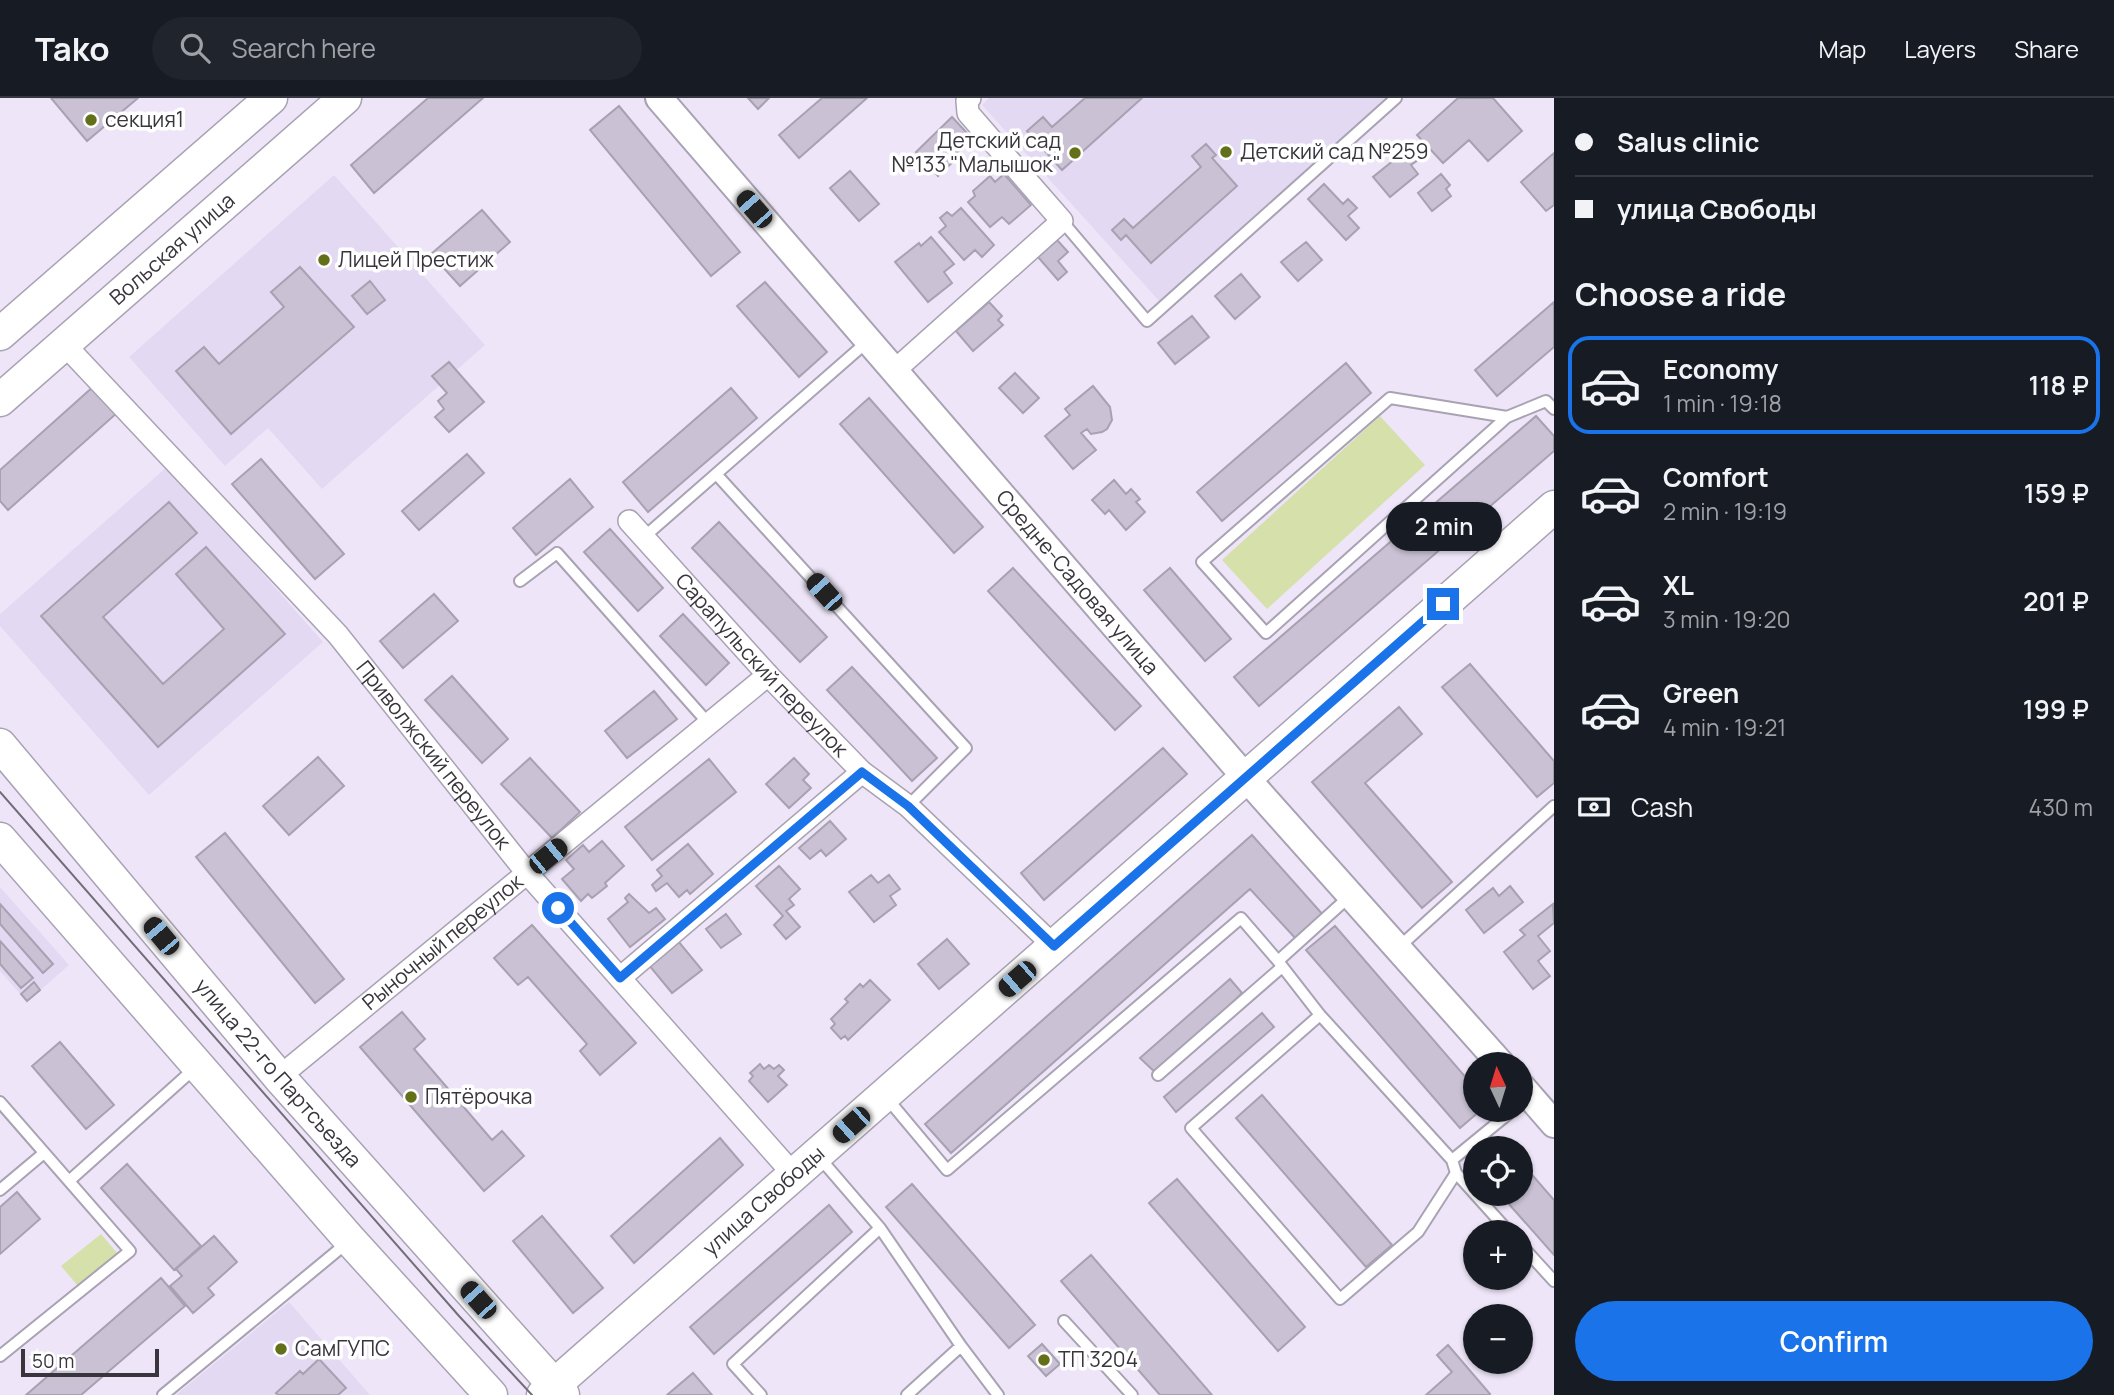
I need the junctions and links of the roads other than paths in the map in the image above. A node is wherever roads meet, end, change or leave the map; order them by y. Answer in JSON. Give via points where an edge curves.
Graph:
{"nodes":[{"id":1,"x":271,"y":98,"type":"edge"},
{"id":2,"x":345,"y":98,"type":"edge"},
{"id":3,"x":659,"y":98,"type":"edge"},
{"id":4,"x":970,"y":98,"type":"edge"},
{"id":5,"x":1396,"y":98,"type":"edge"},
{"id":6,"x":1062,"y":221,"type":"junction"},
{"id":7,"x":0,"y":334,"type":"edge"},
{"id":8,"x":868,"y":341,"type":"junction"},
{"id":9,"x":64,"y":344,"type":"junction"},
{"id":10,"x":894,"y":371,"type":"junction"},
{"id":11,"x":0,"y":400,"type":"edge"},
{"id":12,"x":1554,"y":410,"type":"edge"},
{"id":13,"x":1507,"y":417,"type":"junction"},
{"id":14,"x":717,"y":475,"type":"junction"},
{"id":15,"x":1554,"y":507,"type":"edge"},
{"id":16,"x":629,"y":521,"type":"dead end"},
{"id":17,"x":644,"y":537,"type":"junction"},
{"id":18,"x":520,"y":581,"type":"dead end"},
{"id":19,"x":768,"y":675,"type":"junction"},
{"id":20,"x":709,"y":724,"type":"junction"},
{"id":21,"x":0,"y":746,"type":"edge"},
{"id":22,"x":862,"y":772,"type":"junction"},
{"id":23,"x":1246,"y":778,"type":"junction"},
{"id":24,"x":908,"y":806,"type":"junction"},
{"id":25,"x":1554,"y":806,"type":"edge"},
{"id":26,"x":0,"y":839,"type":"edge"},
{"id":27,"x":527,"y":873,"type":"junction"},
{"id":28,"x":1351,"y":895,"type":"junction"},
{"id":29,"x":1054,"y":946,"type":"junction"},
{"id":30,"x":1398,"y":948,"type":"junction"},
{"id":31,"x":1280,"y":964,"type":"junction"},
{"id":32,"x":620,"y":978,"type":"junction"},
{"id":33,"x":1320,"y":1015,"type":"junction"},
{"id":34,"x":1490,"y":1052,"type":"edge"},
{"id":35,"x":198,"y":1066,"type":"junction"},
{"id":36,"x":1158,"y":1075,"type":"dead end"},
{"id":37,"x":279,"y":1077,"type":"junction"},
{"id":38,"x":885,"y":1095,"type":"junction"},
{"id":39,"x":1533,"y":1100,"type":"edge"},
{"id":40,"x":0,"y":1102,"type":"edge"},
{"id":41,"x":1498,"y":1122,"type":"edge"},
{"id":42,"x":1554,"y":1124,"type":"edge"},
{"id":43,"x":44,"y":1153,"type":"junction"},
{"id":44,"x":1452,"y":1160,"type":"junction"},
{"id":45,"x":806,"y":1165,"type":"junction"},
{"id":46,"x":1456,"y":1172,"type":"junction"},
{"id":47,"x":69,"y":1181,"type":"junction"},
{"id":48,"x":0,"y":1190,"type":"edge"},
{"id":49,"x":1498,"y":1220,"type":"edge"},
{"id":50,"x":880,"y":1227,"type":"junction"},
{"id":51,"x":350,"y":1240,"type":"junction"},
{"id":52,"x":1533,"y":1258,"type":"edge"},
{"id":53,"x":1554,"y":1281,"type":"edge"},
{"id":54,"x":1065,"y":1321,"type":"dead end"},
{"id":55,"x":961,"y":1346,"type":"junction"},
{"id":56,"x":0,"y":1356,"type":"edge"},
{"id":57,"x":553,"y":1392,"type":"edge"},
{"id":58,"x":163,"y":1395,"type":"edge"},
{"id":59,"x":491,"y":1395,"type":"edge"},
{"id":60,"x":761,"y":1395,"type":"edge"},
{"id":61,"x":907,"y":1395,"type":"edge"},
{"id":62,"x":998,"y":1395,"type":"edge"},
{"id":63,"x":1132,"y":1395,"type":"edge"}],
"edges":[{"from":1,"to":7,"type":"main road"},
{"from":2,"to":9,"type":"main road","name":"Вольская улица"},
{"from":3,"to":8,"type":"street","name":"Средне-Садовая улица"},
{"from":4,"to":6,"type":"street","via":[[968,113]]},
{"from":5,"to":6,"type":"lane","via":[[1147,321]]},
{"from":6,"to":10,"type":"street"},
{"from":8,"to":10,"type":"street","name":"Средне-Садовая улица"},
{"from":8,"to":14,"type":"lane"},
{"from":9,"to":11,"type":"main road","name":"Вольская улица"},
{"from":9,"to":27,"type":"street","name":"Приволжский переулок","via":[[338,635]]},
{"from":10,"to":23,"type":"street","name":"Средне-Садовая улица"},
{"from":12,"to":13,"type":"lane","via":[[1546,401]]},
{"from":13,"to":13,"type":"lane","via":[[1390,398],[1202,562],[1266,633]]},
{"from":14,"to":17,"type":"lane"},
{"from":14,"to":24,"type":"lane","via":[[966,748]]},
{"from":15,"to":23,"type":"main road","name":"улица Свободы"},
{"from":16,"to":17,"type":"street","name":"Сарапульский переулок"},
{"from":17,"to":19,"type":"street","name":"Сарапульский переулок"},
{"from":18,"to":20,"type":"lane","via":[[557,553]]},
{"from":19,"to":20,"type":"street","name":"Рыночный переулок"},
{"from":19,"to":22,"type":"street","name":"Сарапульский переулок"},
{"from":20,"to":27,"type":"street","name":"Рыночный переулок"},
{"from":21,"to":37,"type":"main road","name":"улица 22-го Партсъезда"},
{"from":22,"to":24,"type":"street","name":"Сарапульский переулок"},
{"from":22,"to":32,"type":"street"},
{"from":23,"to":28,"type":"street","name":"Средне-Садовая улица"},
{"from":23,"to":29,"type":"main road","name":"улица Свободы"},
{"from":24,"to":29,"type":"street","name":"Сарапульский переулок"},
{"from":25,"to":30,"type":"lane"},
{"from":26,"to":35,"type":"main road"},
{"from":27,"to":32,"type":"street","name":"Приволжский переулок"},
{"from":27,"to":37,"type":"street","name":"Рыночный переулок"},
{"from":28,"to":30,"type":"street","name":"Средне-Садовая улица"},
{"from":28,"to":31,"type":"lane"},
{"from":29,"to":38,"type":"main road","name":"улица Свободы"},
{"from":30,"to":34,"type":"street","name":"Средне-Садовая улица"},
{"from":31,"to":33,"type":"lane"},
{"from":31,"to":36,"type":"lane"},
{"from":31,"to":38,"type":"lane","via":[[1241,918],[947,1170]]},
{"from":32,"to":45,"type":"street","name":"Приволжский переулок"},
{"from":33,"to":44,"type":"lane"},
{"from":33,"to":46,"type":"lane","via":[[1191,1128],[1340,1299],[1418,1232]]},
{"from":35,"to":47,"type":"lane"},
{"from":35,"to":51,"type":"main road"},
{"from":37,"to":57,"type":"main road","name":"улица 22-го Партсъезда"},
{"from":38,"to":45,"type":"main road","name":"улица Свободы"},
{"from":39,"to":42,"type":"street"},
{"from":40,"to":43,"type":"lane"},
{"from":41,"to":44,"type":"lane"},
{"from":43,"to":47,"type":"lane"},
{"from":43,"to":48,"type":"lane"},
{"from":44,"to":46,"type":"lane"},
{"from":45,"to":50,"type":"lane"},
{"from":45,"to":57,"type":"main road","name":"улица Свободы"},
{"from":46,"to":49,"type":"lane"},
{"from":47,"to":56,"type":"lane","via":[[130,1251]]},
{"from":50,"to":55,"type":"lane"},
{"from":50,"to":60,"type":"lane","via":[[733,1364]]},
{"from":51,"to":58,"type":"lane"},
{"from":51,"to":59,"type":"main road"},
{"from":52,"to":53,"type":"lane"},
{"from":54,"to":63,"type":"lane"},
{"from":55,"to":61,"type":"lane"},
{"from":55,"to":62,"type":"lane"}]}
